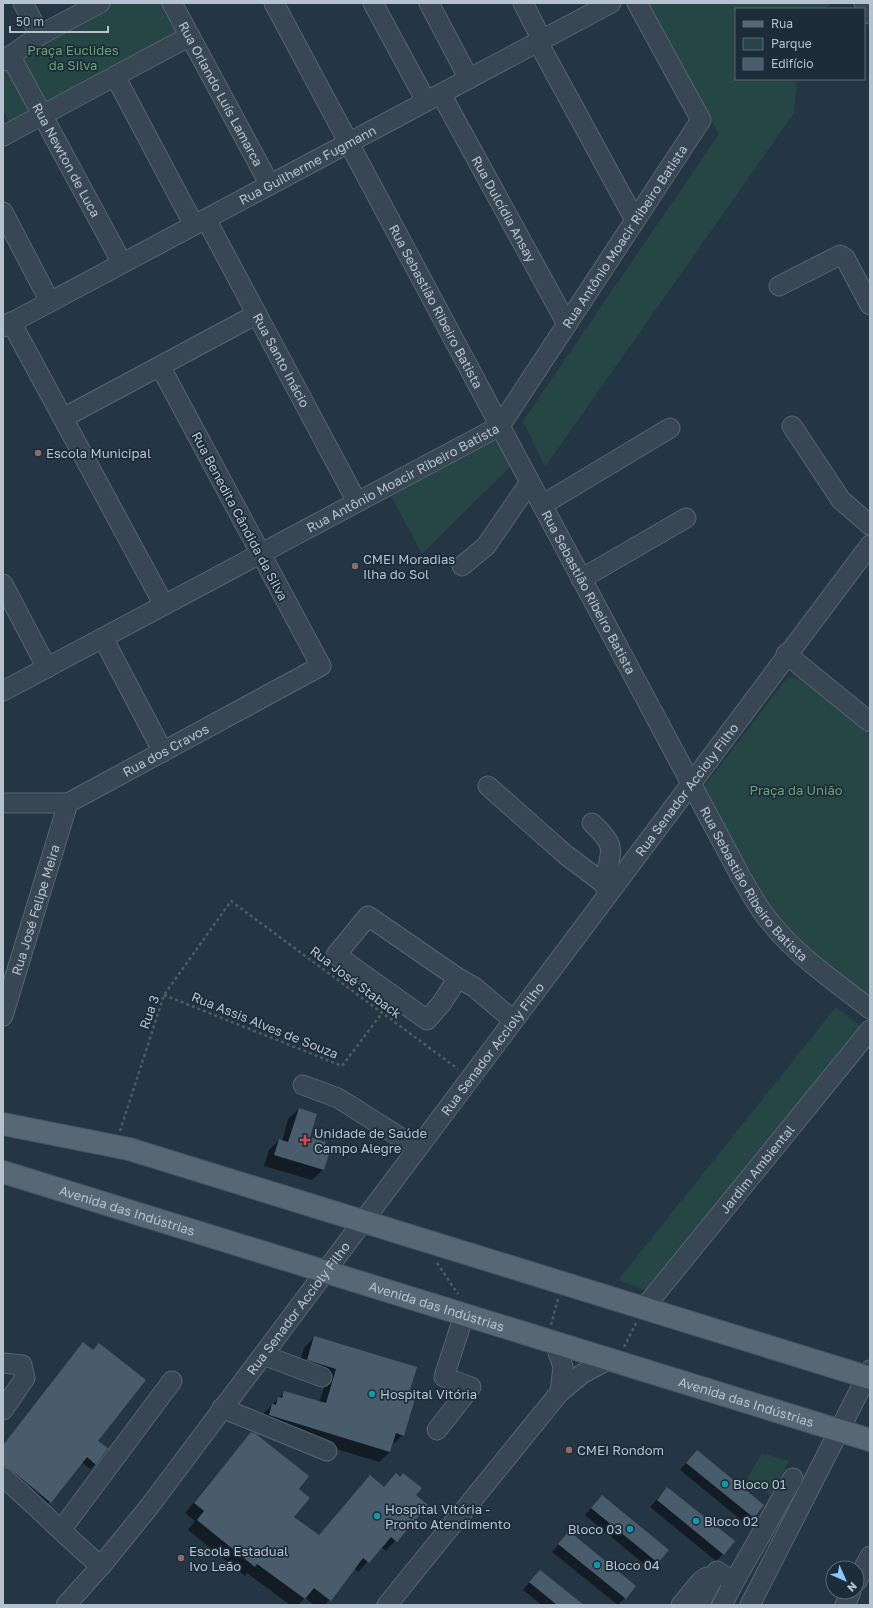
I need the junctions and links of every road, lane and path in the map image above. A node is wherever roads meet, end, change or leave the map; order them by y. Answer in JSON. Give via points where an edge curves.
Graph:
{"nodes":[{"id":1,"x":23,"y":3,"type":"edge"},
{"id":2,"x":100,"y":3,"type":"edge"},
{"id":3,"x":274,"y":3,"type":"edge"},
{"id":4,"x":374,"y":3,"type":"edge"},
{"id":5,"x":429,"y":3,"type":"edge"},
{"id":6,"x":523,"y":3,"type":"edge"},
{"id":7,"x":611,"y":3,"type":"edge"},
{"id":8,"x":637,"y":3,"type":"edge"},
{"id":9,"x":864,"y":3,"type":"edge"},
{"id":10,"x":175,"y":4,"type":"edge"},
{"id":11,"x":870,"y":14,"type":"edge"},
{"id":12,"x":40,"y":35,"type":"junction"},
{"id":13,"x":190,"y":36,"type":"junction"},
{"id":14,"x":540,"y":41,"type":"junction"},
{"id":15,"x":7,"y":59,"type":"edge"},
{"id":16,"x":115,"y":76,"type":"junction"},
{"id":17,"x":469,"y":79,"type":"junction"},
{"id":18,"x":433,"y":98,"type":"junction"},
{"id":19,"x":42,"y":116,"type":"junction"},
{"id":20,"x":5,"y":129,"type":"edge"},
{"id":21,"x":348,"y":143,"type":"junction"},
{"id":22,"x":270,"y":185,"type":"junction"},
{"id":23,"x":3,"y":212,"type":"edge"},
{"id":24,"x":635,"y":220,"type":"junction"},
{"id":25,"x":200,"y":222,"type":"junction"},
{"id":26,"x":122,"y":263,"type":"junction"},
{"id":27,"x":779,"y":286,"type":"dead end"},
{"id":28,"x":50,"y":302,"type":"junction"},
{"id":29,"x":870,"y":305,"type":"edge"},
{"id":30,"x":256,"y":314,"type":"junction"},
{"id":31,"x":567,"y":324,"type":"junction"},
{"id":32,"x":7,"y":325,"type":"edge"},
{"id":33,"x":160,"y":366,"type":"junction"},
{"id":34,"x":63,"y":418,"type":"junction"},
{"id":35,"x":500,"y":426,"type":"junction"},
{"id":36,"x":792,"y":426,"type":"dead end"},
{"id":37,"x":670,"y":428,"type":"dead end"},
{"id":38,"x":530,"y":482,"type":"junction"},
{"id":39,"x":357,"y":502,"type":"junction"},
{"id":40,"x":542,"y":505,"type":"junction"},
{"id":41,"x":686,"y":518,"type":"dead end"},
{"id":42,"x":870,"y":525,"type":"edge"},
{"id":43,"x":870,"y":545,"type":"edge"},
{"id":44,"x":260,"y":554,"type":"junction"},
{"id":45,"x":462,"y":566,"type":"dead end"},
{"id":46,"x":581,"y":579,"type":"junction"},
{"id":47,"x":3,"y":584,"type":"edge"},
{"id":48,"x":164,"y":605,"type":"junction"},
{"id":49,"x":103,"y":638,"type":"junction"},
{"id":50,"x":786,"y":654,"type":"junction"},
{"id":51,"x":321,"y":666,"type":"joint"},
{"id":52,"x":47,"y":668,"type":"junction"},
{"id":53,"x":3,"y":691,"type":"edge"},
{"id":54,"x":870,"y":722,"type":"edge"},
{"id":55,"x":163,"y":752,"type":"junction"},
{"id":56,"x":690,"y":783,"type":"junction"},
{"id":57,"x":488,"y":786,"type":"dead end"},
{"id":58,"x":3,"y":803,"type":"edge"},
{"id":59,"x":68,"y":803,"type":"junction"},
{"id":60,"x":592,"y":823,"type":"dead end"},
{"id":61,"x":607,"y":886,"type":"junction"},
{"id":62,"x":231,"y":901,"type":"joint"},
{"id":63,"x":458,"y":978,"type":"junction"},
{"id":64,"x":164,"y":995,"type":"junction"},
{"id":65,"x":870,"y":1009,"type":"edge"},
{"id":66,"x":382,"y":1013,"type":"junction"},
{"id":67,"x":3,"y":1016,"type":"edge"},
{"id":68,"x":513,"y":1020,"type":"junction"},
{"id":69,"x":870,"y":1030,"type":"edge"},
{"id":70,"x":470,"y":1078,"type":"junction"},
{"id":71,"x":303,"y":1085,"type":"dead end"},
{"id":72,"x":3,"y":1124,"type":"edge"},
{"id":73,"x":115,"y":1145,"type":"junction"},
{"id":74,"x":417,"y":1148,"type":"junction"},
{"id":75,"x":3,"y":1172,"type":"edge"},
{"id":76,"x":363,"y":1221,"type":"junction"},
{"id":77,"x":422,"y":1239,"type":"junction"},
{"id":78,"x":325,"y":1271,"type":"junction"},
{"id":79,"x":563,"y":1283,"type":"junction"},
{"id":80,"x":644,"y":1308,"type":"junction"},
{"id":81,"x":468,"y":1316,"type":"junction"},
{"id":82,"x":551,"y":1342,"type":"junction"},
{"id":83,"x":262,"y":1355,"type":"junction"},
{"id":84,"x":612,"y":1361,"type":"junction"},
{"id":85,"x":3,"y":1363,"type":"edge"},
{"id":86,"x":869,"y":1375,"type":"edge"},
{"id":87,"x":322,"y":1377,"type":"dead end"},
{"id":88,"x":172,"y":1381,"type":"dead end"},
{"id":89,"x":560,"y":1392,"type":"junction"},
{"id":90,"x":222,"y":1408,"type":"junction"},
{"id":91,"x":3,"y":1410,"type":"edge"},
{"id":92,"x":437,"y":1430,"type":"dead end"},
{"id":93,"x":839,"y":1431,"type":"junction"},
{"id":94,"x":870,"y":1440,"type":"edge"},
{"id":95,"x":326,"y":1451,"type":"dead end"},
{"id":96,"x":3,"y":1477,"type":"edge"},
{"id":97,"x":793,"y":1478,"type":"dead end"},
{"id":98,"x":61,"y":1530,"type":"junction"},
{"id":99,"x":870,"y":1556,"type":"edge"},
{"id":100,"x":101,"y":1566,"type":"junction"},
{"id":101,"x":865,"y":1566,"type":"edge"},
{"id":102,"x":717,"y":1571,"type":"junction"},
{"id":103,"x":734,"y":1582,"type":"junction"},
{"id":104,"x":66,"y":1605,"type":"edge"},
{"id":105,"x":387,"y":1605,"type":"edge"},
{"id":106,"x":681,"y":1605,"type":"edge"},
{"id":107,"x":700,"y":1605,"type":"edge"},
{"id":108,"x":722,"y":1605,"type":"edge"},
{"id":109,"x":750,"y":1605,"type":"edge"}],
"edges":[{"from":1,"to":12,"type":"street"},
{"from":2,"to":12,"type":"street"},
{"from":3,"to":21,"type":"street","name":"Rua Sebastião Ribeiro Batista"},
{"from":4,"to":18,"type":"street","name":"Rua Dulcídia Ansay"},
{"from":5,"to":17,"type":"street"},
{"from":6,"to":14,"type":"street"},
{"from":7,"to":14,"type":"street","name":"Rua Guilherme Fugmann"},
{"from":8,"to":24,"type":"street","name":"Rua Antônio Moacir Ribeiro Batista","via":[[700,120]]},
{"from":9,"to":11,"type":"street"},
{"from":10,"to":13,"type":"street","name":"Rua Orlando Luís Lamarca"},
{"from":12,"to":15,"type":"street"},
{"from":13,"to":16,"type":"street"},
{"from":13,"to":22,"type":"street","name":"Rua Orlando Luís Lamarca"},
{"from":14,"to":17,"type":"street","name":"Rua Guilherme Fugmann"},
{"from":14,"to":24,"type":"street"},
{"from":15,"to":19,"type":"street","name":"Rua Newton de Luca"},
{"from":16,"to":19,"type":"street"},
{"from":16,"to":25,"type":"street","name":"Rua Santo Inácio"},
{"from":17,"to":18,"type":"street","name":"Rua Guilherme Fugmann"},
{"from":18,"to":21,"type":"street","name":"Rua Guilherme Fugmann"},
{"from":18,"to":31,"type":"street","name":"Rua Dulcídia Ansay"},
{"from":19,"to":20,"type":"street"},
{"from":19,"to":26,"type":"street","name":"Rua Newton de Luca"},
{"from":21,"to":22,"type":"street","name":"Rua Guilherme Fugmann"},
{"from":21,"to":35,"type":"street","name":"Rua Sebastião Ribeiro Batista"},
{"from":22,"to":25,"type":"street","name":"Rua Guilherme Fugmann"},
{"from":23,"to":28,"type":"street"},
{"from":24,"to":31,"type":"street","name":"Rua Antônio Moacir Ribeiro Batista"},
{"from":25,"to":26,"type":"street","name":"Rua Guilherme Fugmann"},
{"from":25,"to":30,"type":"street","name":"Rua Santo Inácio"},
{"from":26,"to":28,"type":"street","name":"Rua Guilherme Fugmann"},
{"from":27,"to":29,"type":"street","via":[[840,255],[845,258]]},
{"from":28,"to":32,"type":"street","name":"Rua Guilherme Fugmann"},
{"from":30,"to":33,"type":"street"},
{"from":30,"to":39,"type":"street","name":"Rua Santo Inácio"},
{"from":31,"to":35,"type":"street","name":"Rua Antônio Moacir Ribeiro Batista"},
{"from":32,"to":34,"type":"street"},
{"from":33,"to":34,"type":"street"},
{"from":33,"to":44,"type":"street","name":"Rua Benedita Cândida da Silva"},
{"from":34,"to":48,"type":"street"},
{"from":35,"to":38,"type":"street","name":"Rua Sebastião Ribeiro Batista"},
{"from":35,"to":39,"type":"street","name":"Rua Antônio Moacir Ribeiro Batista"},
{"from":36,"to":42,"type":"street","via":[[841,500]]},
{"from":37,"to":40,"type":"street"},
{"from":38,"to":40,"type":"street","name":"Rua Sebastião Ribeiro Batista"},
{"from":38,"to":45,"type":"street","via":[[486,546]]},
{"from":39,"to":44,"type":"street","name":"Rua Antônio Moacir Ribeiro Batista"},
{"from":40,"to":46,"type":"street","name":"Rua Sebastião Ribeiro Batista"},
{"from":41,"to":46,"type":"street"},
{"from":43,"to":50,"type":"street","name":"Rua Senador Accioly Filho"},
{"from":44,"to":48,"type":"street","name":"Rua Antônio Moacir Ribeiro Batista"},
{"from":44,"to":51,"type":"street","name":"Rua Benedita Cândida da Silva"},
{"from":46,"to":56,"type":"street","name":"Rua Sebastião Ribeiro Batista"},
{"from":47,"to":52,"type":"street"},
{"from":48,"to":49,"type":"street","name":"Rua Antônio Moacir Ribeiro Batista"},
{"from":49,"to":52,"type":"street","name":"Rua Antônio Moacir Ribeiro Batista"},
{"from":49,"to":55,"type":"street"},
{"from":50,"to":54,"type":"street"},
{"from":50,"to":56,"type":"street","name":"Rua Senador Accioly Filho"},
{"from":51,"to":55,"type":"street","name":"Rua dos Cravos"},
{"from":52,"to":53,"type":"street","name":"Rua Antônio Moacir Ribeiro Batista"},
{"from":55,"to":59,"type":"street","name":"Rua dos Cravos"},
{"from":56,"to":61,"type":"street","name":"Rua Senador Accioly Filho"},
{"from":56,"to":65,"type":"street","name":"Rua Sebastião Ribeiro Batista","via":[[741,878],[770,923],[800,953]]},
{"from":57,"to":61,"type":"street","via":[[566,855]]},
{"from":58,"to":59,"type":"street","name":"Rua dos Cravos"},
{"from":59,"to":67,"type":"street","name":"Rua José Felipe Meira"},
{"from":60,"to":61,"type":"street","via":[[611,845]]},
{"from":61,"to":68,"type":"street","name":"Rua Senador Accioly Filho"},
{"from":62,"to":64,"type":"path","name":"Rua 3"},
{"from":62,"to":66,"type":"path","name":"Rua José Staback"},
{"from":63,"to":63,"type":"street","via":[[368,916],[336,955],[427,1020]]},
{"from":63,"to":68,"type":"street","via":[[474,986]]},
{"from":64,"to":66,"type":"path","name":"Rua Assis Alves de Souza","via":[[342,1066]]},
{"from":64,"to":73,"type":"path","name":"Rua 3"},
{"from":66,"to":70,"type":"path","name":"Rua José Staback"},
{"from":68,"to":70,"type":"street","name":"Rua Senador Accioly Filho"},
{"from":69,"to":80,"type":"street","name":"Jardim Ambiental"},
{"from":70,"to":74,"type":"street","name":"Rua Senador Accioly Filho"},
{"from":71,"to":74,"type":"street","via":[[338,1098]]},
{"from":72,"to":73,"type":"main road"},
{"from":73,"to":76,"type":"main road"},
{"from":74,"to":76,"type":"street","name":"Rua Senador Accioly Filho"},
{"from":75,"to":78,"type":"main road","name":"Avenida das Indústrias"},
{"from":76,"to":77,"type":"main road"},
{"from":76,"to":78,"type":"street","name":"Rua Senador Accioly Filho"},
{"from":77,"to":79,"type":"main road"},
{"from":77,"to":81,"type":"path"},
{"from":78,"to":81,"type":"main road","name":"Avenida das Indústrias"},
{"from":78,"to":83,"type":"street","name":"Rua Senador Accioly Filho"},
{"from":79,"to":80,"type":"main road"},
{"from":79,"to":82,"type":"path"},
{"from":80,"to":84,"type":"path"},
{"from":80,"to":86,"type":"main road"},
{"from":81,"to":82,"type":"main road","name":"Avenida das Indústrias"},
{"from":81,"to":92,"type":"street","via":[[444,1377],[471,1388]]},
{"from":82,"to":84,"type":"main road","name":"Avenida das Indústrias"},
{"from":82,"to":89,"type":"street","via":[[563,1367]]},
{"from":83,"to":87,"type":"street"},
{"from":83,"to":90,"type":"street","name":"Rua Senador Accioly Filho"},
{"from":84,"to":89,"type":"street","via":[[582,1374]]},
{"from":84,"to":93,"type":"main road","name":"Avenida das Indústrias"},
{"from":85,"to":91,"type":"street","via":[[22,1364],[25,1378]]},
{"from":86,"to":93,"type":"street"},
{"from":88,"to":98,"type":"street"},
{"from":89,"to":105,"type":"street"},
{"from":90,"to":95,"type":"street"},
{"from":90,"to":100,"type":"street","name":"Rua Senador Accioly Filho"},
{"from":93,"to":94,"type":"main road","name":"Avenida das Indústrias"},
{"from":93,"to":109,"type":"street"},
{"from":96,"to":98,"type":"street"},
{"from":97,"to":103,"type":"street"},
{"from":98,"to":100,"type":"street"},
{"from":99,"to":101,"type":"street"},
{"from":100,"to":104,"type":"street","name":"Rua Senador Accioly Filho"},
{"from":102,"to":103,"type":"street"},
{"from":102,"to":106,"type":"street","via":[[701,1581]]},
{"from":102,"to":107,"type":"street"},
{"from":103,"to":108,"type":"street"}]}
